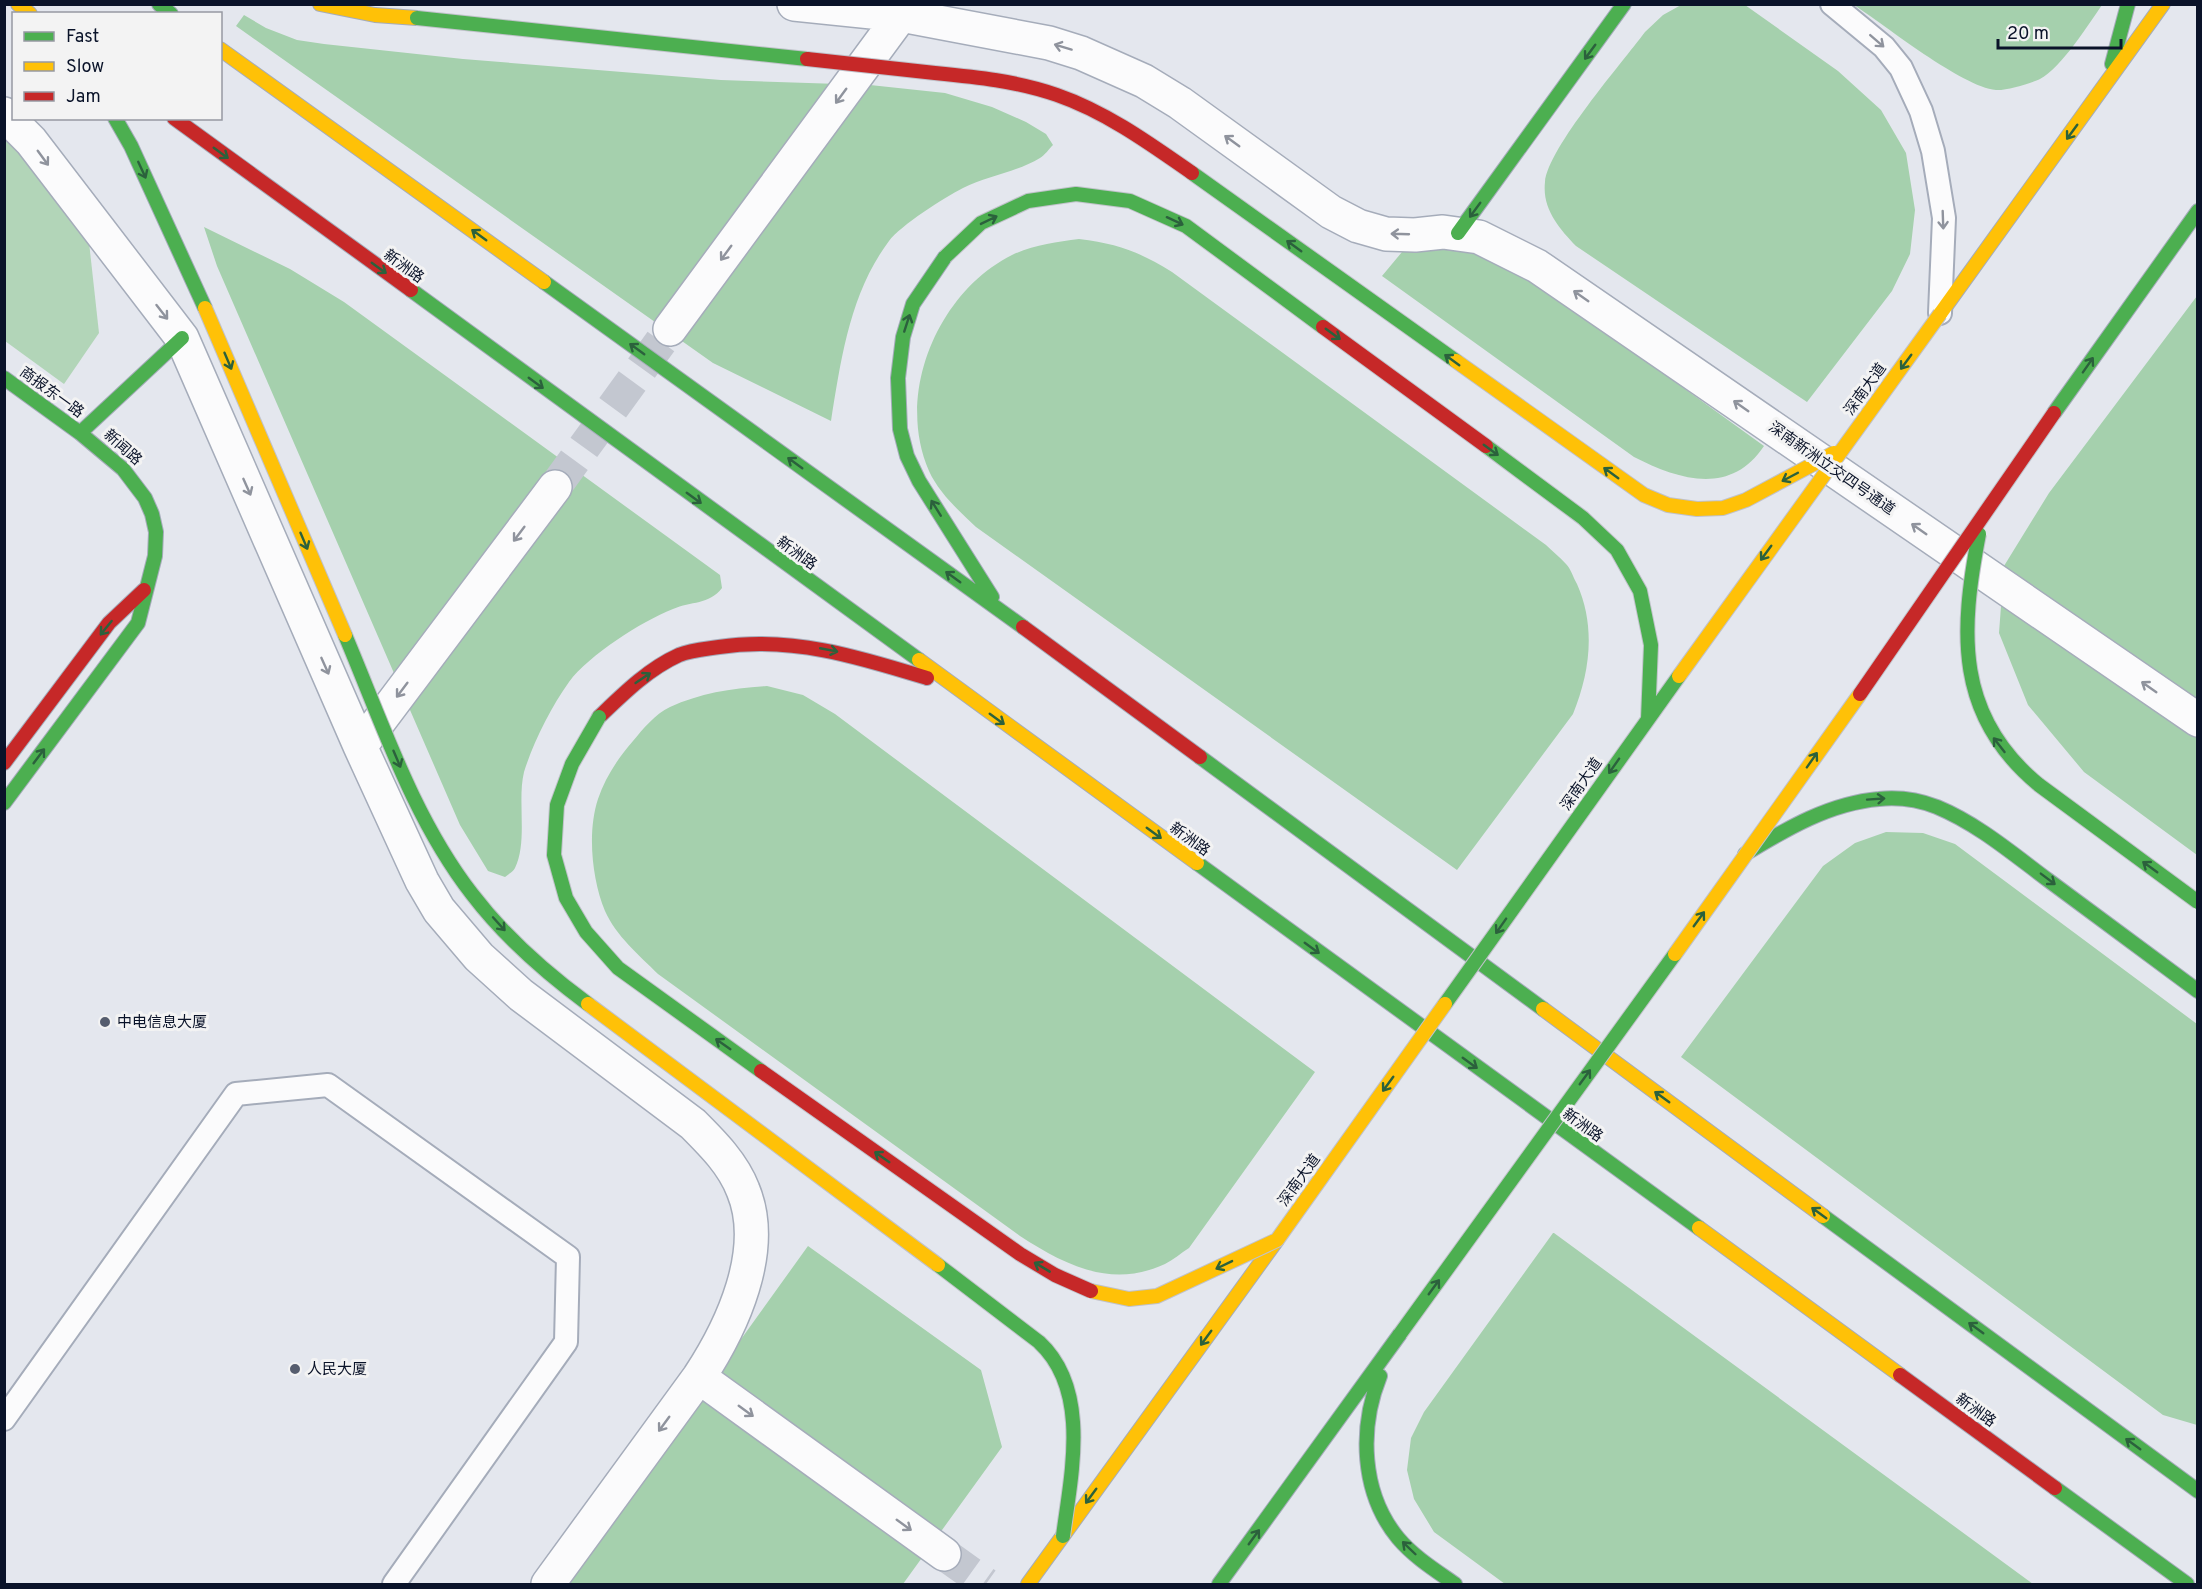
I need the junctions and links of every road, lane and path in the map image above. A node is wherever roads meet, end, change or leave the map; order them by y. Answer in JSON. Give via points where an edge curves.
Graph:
{"nodes":[{"id":1,"x":320,"y":4,"type":"edge"},
{"id":2,"x":794,"y":4,"type":"edge"},
{"id":3,"x":1624,"y":4,"type":"edge"},
{"id":4,"x":1832,"y":4,"type":"edge"},
{"id":5,"x":2128,"y":4,"type":"edge"},
{"id":6,"x":2163,"y":4,"type":"edge"},
{"id":7,"x":901,"y":15,"type":"junction"},
{"id":8,"x":222,"y":50,"type":"edge"},
{"id":9,"x":2106,"y":84,"type":"junction"},
{"id":10,"x":4,"y":114,"type":"edge"},
{"id":11,"x":117,"y":120,"type":"edge"},
{"id":12,"x":177,"y":120,"type":"edge"},
{"id":13,"x":2198,"y":210,"type":"edge"},
{"id":14,"x":1458,"y":233,"type":"junction"},
{"id":15,"x":1940,"y":314,"type":"junction"},
{"id":16,"x":670,"y":329,"type":"tunnel mouth"},
{"id":17,"x":182,"y":338,"type":"junction"},
{"id":18,"x":4,"y":378,"type":"edge"},
{"id":19,"x":80,"y":433,"type":"junction"},
{"id":20,"x":1841,"y":449,"type":"junction"},
{"id":21,"x":555,"y":487,"type":"tunnel mouth"},
{"id":22,"x":1982,"y":519,"type":"junction"},
{"id":23,"x":147,"y":587,"type":"junction"},
{"id":24,"x":1001,"y":611,"type":"junction"},
{"id":25,"x":949,"y":684,"type":"junction"},
{"id":26,"x":1648,"y":718,"type":"junction"},
{"id":27,"x":2198,"y":720,"type":"edge"},
{"id":28,"x":360,"y":746,"type":"junction"},
{"id":29,"x":4,"y":763,"type":"edge"},
{"id":30,"x":4,"y":803,"type":"edge"},
{"id":31,"x":1746,"y":854,"type":"junction"},
{"id":32,"x":2198,"y":902,"type":"edge"},
{"id":33,"x":2198,"y":991,"type":"edge"},
{"id":34,"x":1277,"y":1240,"type":"junction"},
{"id":35,"x":1400,"y":1334,"type":"junction"},
{"id":36,"x":699,"y":1377,"type":"junction"},
{"id":37,"x":4,"y":1419,"type":"edge"},
{"id":38,"x":2166,"y":1468,"type":"junction"},
{"id":39,"x":2198,"y":1473,"type":"edge"},
{"id":40,"x":2198,"y":1491,"type":"edge"},
{"id":41,"x":1063,"y":1536,"type":"junction"},
{"id":42,"x":2120,"y":1536,"type":"junction"},
{"id":43,"x":944,"y":1554,"type":"tunnel mouth"},
{"id":44,"x":2157,"y":1580,"type":"dead end"},
{"id":45,"x":394,"y":1584,"type":"edge"},
{"id":46,"x":548,"y":1584,"type":"edge"},
{"id":47,"x":1028,"y":1584,"type":"edge"},
{"id":48,"x":1220,"y":1584,"type":"edge"},
{"id":49,"x":1455,"y":1584,"type":"edge"},
{"id":50,"x":2187,"y":1584,"type":"edge"}],
"edges":[{"from":20,"to":1,"type":"main road","one_way":true,"bridge":true,"via":[[1746,500],[1723,508],[1668,505],[1644,495],[1151,144],[1090,110],[1034,88],[1002,80],[375,15]]},
{"from":2,"to":7,"type":"street","name":"深南新洲立交四号通道"},
{"from":3,"to":14,"type":"main road","one_way":true},
{"from":4,"to":15,"type":"lane","one_way":true,"via":[[1890,54],[1921,111],[1933,151],[1944,218]]},
{"from":5,"to":9,"type":"main road"},
{"from":6,"to":9,"type":"main road","name":"深南大道"},
{"from":14,"to":7,"type":"street","name":"深南新洲立交四号通道","one_way":true,"via":[[1386,234],[1358,226],[1331,212],[1180,103],[1144,81],[1081,53],[1049,43]]},
{"from":7,"to":16,"type":"street","one_way":true},
{"from":24,"to":8,"type":"main road","one_way":true},
{"from":9,"to":15,"type":"main road","name":"深南大道","one_way":true},
{"from":10,"to":17,"type":"street","one_way":true,"via":[[31,141]]},
{"from":11,"to":41,"type":"main road","one_way":true,"bridge":true,"via":[[205,308],[407,782],[442,851],[473,894],[517,943],[574,994],[1050,1352],[1067,1382],[1072,1427],[1072,1464]]},
{"from":12,"to":25,"type":"main road","name":"新洲路","one_way":true},
{"from":22,"to":13,"type":"main road","one_way":true,"bridge":true},
{"from":27,"to":14,"type":"street","name":"深南新洲立交四号通道","one_way":true,"via":[[1537,266],[1479,237]]},
{"from":15,"to":20,"type":"main road","name":"深南大道","one_way":true,"bridge":true},
{"from":17,"to":19,"type":"main road","name":"新闻路"},
{"from":17,"to":28,"type":"street","one_way":true},
{"from":18,"to":19,"type":"main road","name":"商报东一路"},
{"from":19,"to":23,"type":"main road","name":"新闻路","via":[[124,468],[154,515],[154,568]]},
{"from":20,"to":26,"type":"main road","name":"深南大道","one_way":true,"bridge":true},
{"from":21,"to":28,"type":"street","one_way":true},
{"from":31,"to":22,"type":"main road","one_way":true,"bridge":true},
{"from":32,"to":22,"type":"main road","one_way":true,"bridge":true,"via":[[2044,788],[2016,765],[1995,740],[1970,681],[1966,648],[1970,576]]},
{"from":23,"to":29,"type":"main road","one_way":true,"via":[[109,623]]},
{"from":30,"to":23,"type":"main road","name":"新闻路","one_way":true,"via":[[138,623],[146,604]]},
{"from":24,"to":26,"type":"main road","one_way":true,"bridge":true,"via":[[919,482],[907,456],[900,429],[897,378],[913,304],[945,257],[981,223],[1028,201],[1076,194],[1130,201],[1186,226],[1583,518],[1617,550],[1640,591],[1651,645]]},
{"from":38,"to":24,"type":"main road","one_way":true},
{"from":34,"to":25,"type":"main road","one_way":true,"bridge":true,"via":[[1157,1296],[1129,1299],[1089,1290],[1055,1275],[618,968],[586,932],[566,898],[554,855],[557,806],[572,764],[599,717],[636,682],[680,655],[736,643],[829,649]]},
{"from":25,"to":42,"type":"main road","name":"新洲路","one_way":true},
{"from":26,"to":34,"type":"main road","name":"深南大道","one_way":true,"bridge":true},
{"from":28,"to":36,"type":"street","via":[[422,881],[458,934],[521,995],[693,1125],[715,1146],[740,1183],[750,1218],[747,1272],[728,1326]]},
{"from":31,"to":33,"type":"main road","one_way":true,"via":[[1812,817],[1868,799],[1899,798],[1929,804],[1990,837]]},
{"from":35,"to":31,"type":"main road","one_way":true,"bridge":true},
{"from":34,"to":41,"type":"main road","name":"深南大道","one_way":true,"bridge":true},
{"from":48,"to":35,"type":"main road","one_way":true},
{"from":49,"to":35,"type":"main road","one_way":true,"via":[[1424,1562],[1393,1532],[1369,1474],[1366,1427],[1371,1403]]},
{"from":36,"to":43,"type":"street","one_way":true},
{"from":36,"to":46,"type":"street","one_way":true},
{"from":37,"to":45,"type":"lane","via":[[236,1094],[328,1085],[568,1257],[566,1341]]},
{"from":38,"to":39,"type":"main road"},
{"from":38,"to":40,"type":"main road"},
{"from":41,"to":47,"type":"main road","name":"深南大道"},
{"from":42,"to":44,"type":"main road"},
{"from":42,"to":50,"type":"main road","name":"新洲路"}]}
